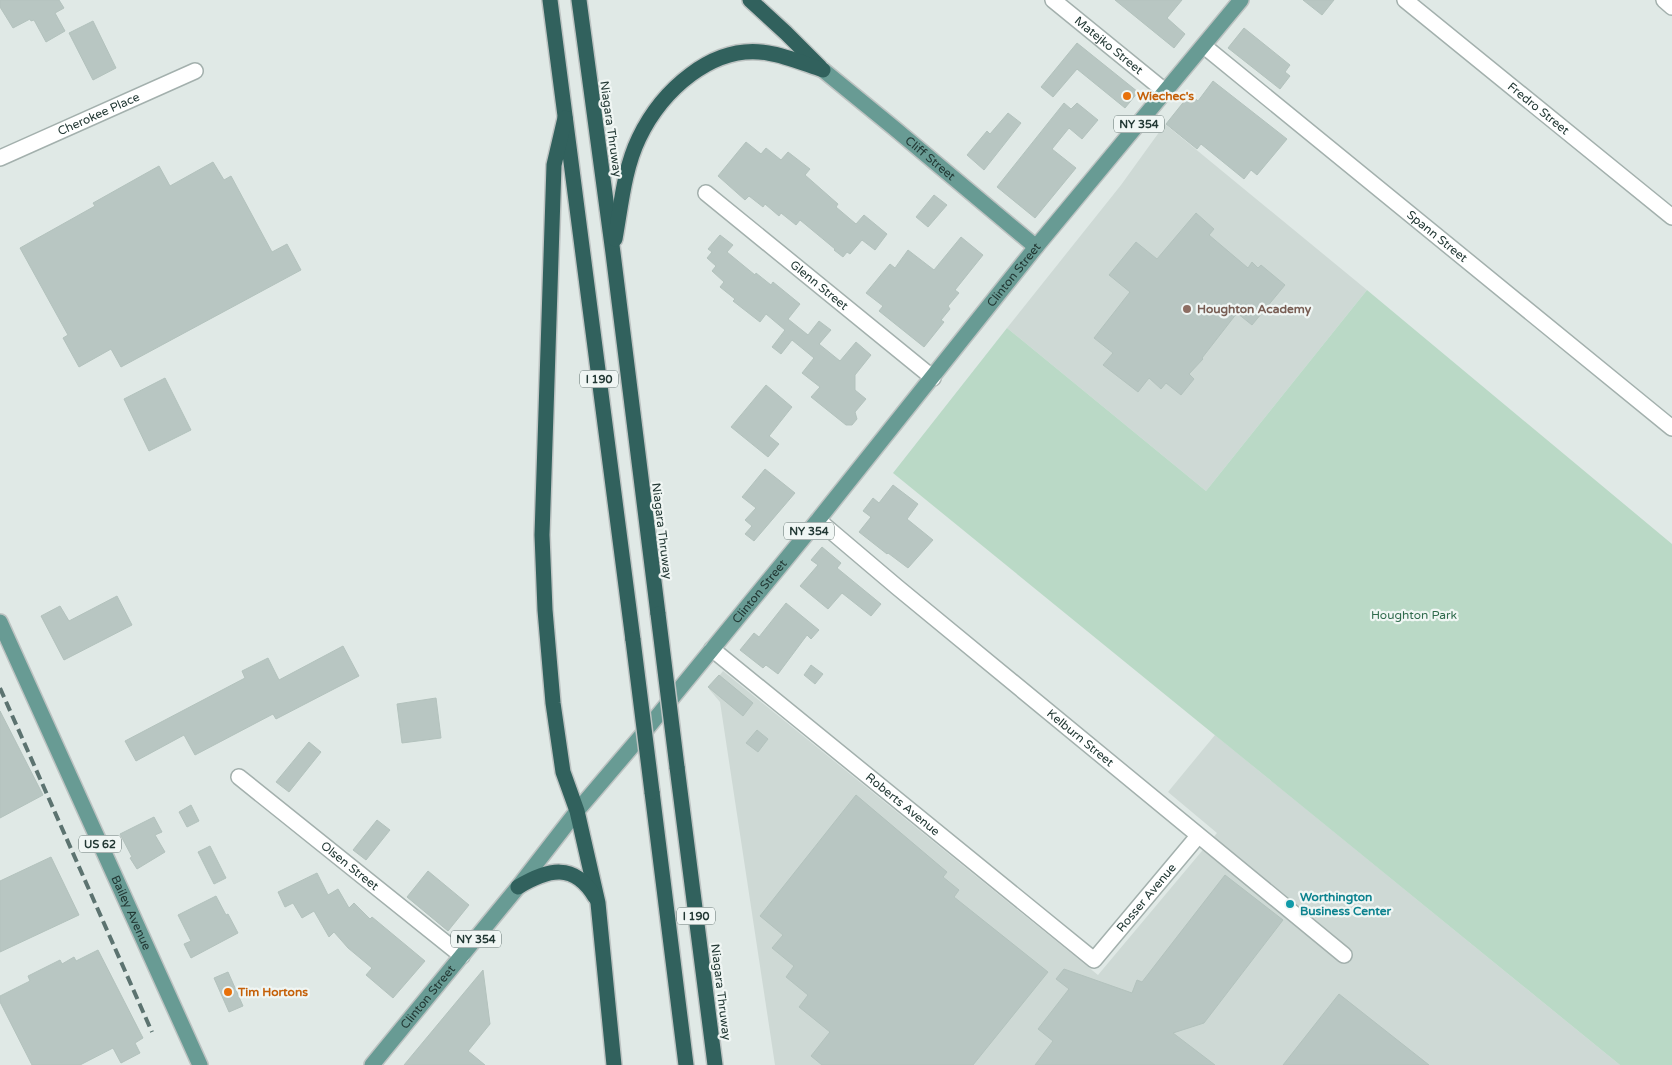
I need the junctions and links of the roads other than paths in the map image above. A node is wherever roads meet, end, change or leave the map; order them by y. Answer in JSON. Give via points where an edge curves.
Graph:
{"nodes":[{"id":1,"x":550,"y":0,"type":"edge"},
{"id":2,"x":579,"y":0,"type":"edge"},
{"id":3,"x":750,"y":0,"type":"edge"},
{"id":4,"x":1053,"y":0,"type":"edge"},
{"id":5,"x":1241,"y":0,"type":"edge"},
{"id":6,"x":1405,"y":0,"type":"edge"},
{"id":7,"x":1664,"y":0,"type":"edge"},
{"id":8,"x":1672,"y":7,"type":"edge"},
{"id":9,"x":1204,"y":46,"type":"junction"},
{"id":10,"x":195,"y":70,"type":"dead end"},
{"id":11,"x":823,"y":70,"type":"junction"},
{"id":12,"x":1166,"y":92,"type":"junction"},
{"id":13,"x":565,"y":118,"type":"junction"},
{"id":14,"x":0,"y":158,"type":"edge"},
{"id":15,"x":706,"y":193,"type":"dead end"},
{"id":16,"x":1672,"y":217,"type":"edge"},
{"id":17,"x":1036,"y":247,"type":"junction"},
{"id":18,"x":613,"y":253,"type":"junction"},
{"id":19,"x":932,"y":378,"type":"junction"},
{"id":20,"x":1672,"y":428,"type":"edge"},
{"id":21,"x":818,"y":520,"type":"junction"},
{"id":22,"x":0,"y":622,"type":"edge"},
{"id":23,"x":712,"y":649,"type":"junction"},
{"id":24,"x":238,"y":777,"type":"dead end"},
{"id":25,"x":578,"y":811,"type":"junction"},
{"id":26,"x":1198,"y":836,"type":"junction"},
{"id":27,"x":518,"y":887,"type":"junction"},
{"id":28,"x":598,"y":903,"type":"junction"},
{"id":29,"x":1344,"y":954,"type":"dead end"},
{"id":30,"x":462,"y":956,"type":"junction"},
{"id":31,"x":1094,"y":960,"type":"joint"},
{"id":32,"x":200,"y":1065,"type":"edge"},
{"id":33,"x":372,"y":1065,"type":"edge"},
{"id":34,"x":614,"y":1065,"type":"edge"},
{"id":35,"x":686,"y":1065,"type":"edge"},
{"id":36,"x":715,"y":1065,"type":"edge"}],
"edges":[{"from":1,"to":13,"type":"highway","number":"I 190"},
{"from":2,"to":18,"type":"highway","name":"Niagara Thruway","number":"I 190"},
{"from":3,"to":11,"type":"highway"},
{"from":4,"to":12,"type":"street","name":"Matejko Street"},
{"from":5,"to":9,"type":"main road","name":"Clinton Street","number":"NY 354"},
{"from":6,"to":16,"type":"street","name":"Fredro Street"},
{"from":7,"to":8,"type":"street"},
{"from":9,"to":12,"type":"main road","name":"Clinton Street","number":"NY 354"},
{"from":9,"to":20,"type":"street","name":"Spann Street"},
{"from":10,"to":14,"type":"street","name":"Cherokee Place"},
{"from":11,"to":17,"type":"main road","name":"Cliff Street"},
{"from":11,"to":18,"type":"highway","via":[[768,53],[752,52],[708,63],[683,81],[651,118],[639,138],[631,158]]},
{"from":12,"to":17,"type":"main road","name":"Clinton Street","number":"NY 354"},
{"from":13,"to":25,"type":"highway","via":[[554,165],[542,535],[553,703],[563,772]]},
{"from":13,"to":35,"type":"highway","number":"I 190","bridge":true},
{"from":15,"to":19,"type":"street","name":"Glenn Street"},
{"from":17,"to":19,"type":"main road","name":"Clinton Street","number":"NY 354"},
{"from":18,"to":36,"type":"highway","name":"Niagara Thruway","number":"I 190","bridge":true},
{"from":19,"to":21,"type":"main road","name":"Clinton Street","number":"NY 354"},
{"from":21,"to":23,"type":"main road","name":"Clinton Street","number":"NY 354"},
{"from":21,"to":26,"type":"street","name":"Kelburn Street"},
{"from":22,"to":32,"type":"main road","name":"Bailey Avenue","number":"US 62"},
{"from":23,"to":25,"type":"main road","name":"Clinton Street","number":"NY 354"},
{"from":23,"to":31,"type":"street","name":"Roberts Avenue"},
{"from":24,"to":30,"type":"street","name":"Olsen Street"},
{"from":25,"to":27,"type":"main road","name":"Clinton Street","number":"NY 354"},
{"from":25,"to":28,"type":"highway"},
{"from":26,"to":29,"type":"street","name":"Kelburn Street"},
{"from":26,"to":31,"type":"street","name":"Rosser Avenue"},
{"from":27,"to":28,"type":"highway","via":[[552,871],[574,875],[589,886]]},
{"from":27,"to":30,"type":"main road","name":"Clinton Street","number":"NY 354"},
{"from":28,"to":34,"type":"highway"},
{"from":30,"to":33,"type":"main road","name":"Clinton Street","number":"NY 354"}]}
